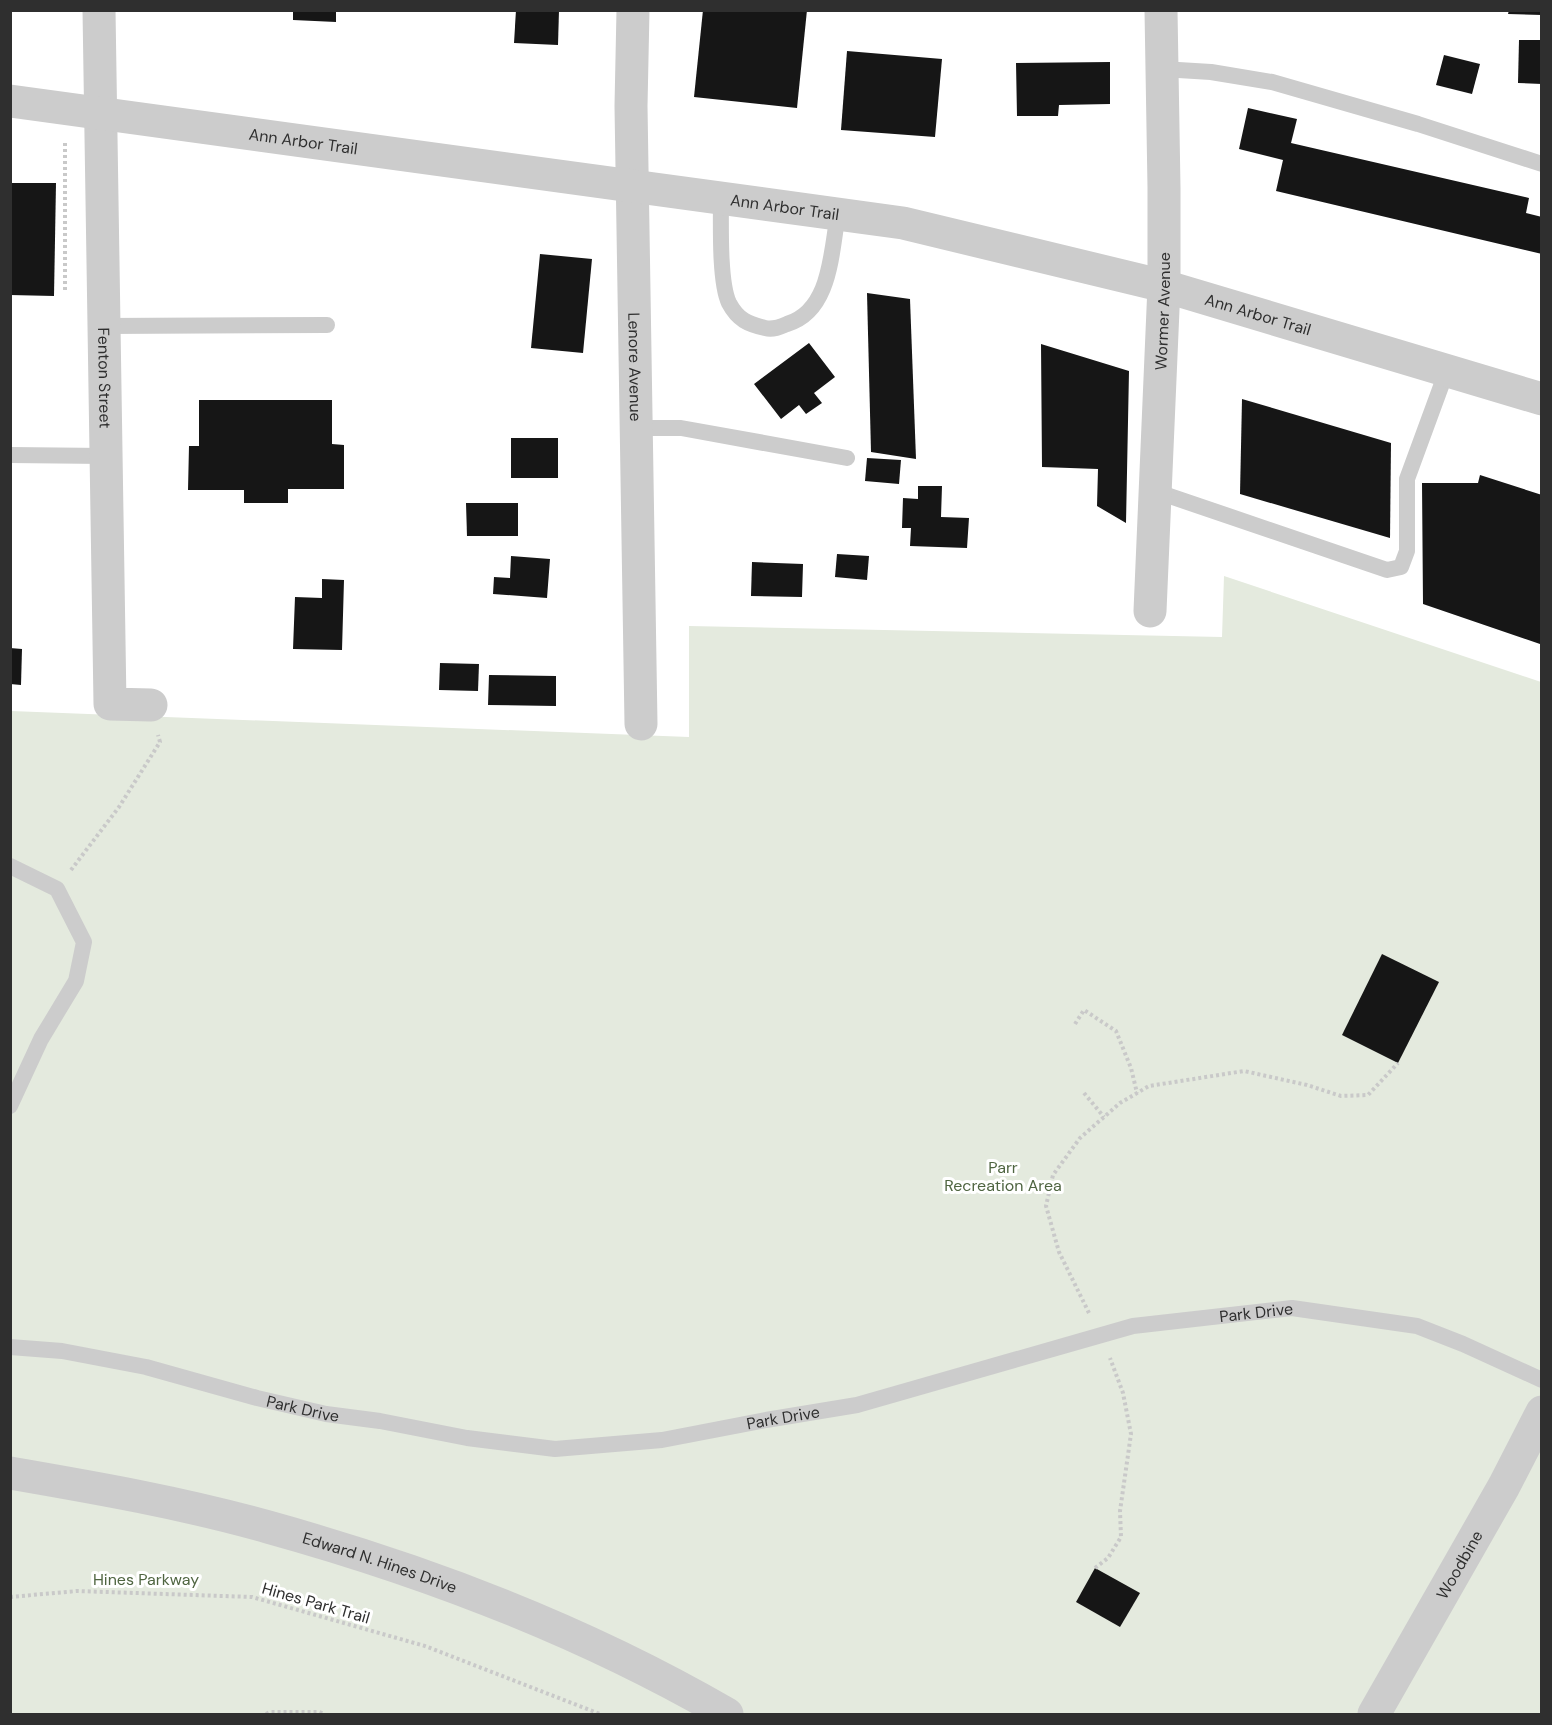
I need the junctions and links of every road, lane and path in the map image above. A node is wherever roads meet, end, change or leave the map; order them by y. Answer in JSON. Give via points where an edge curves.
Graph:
{"nodes":[{"id":1,"x":99,"y":10,"type":"edge"},
{"id":2,"x":633,"y":10,"type":"edge"},
{"id":3,"x":1161,"y":10,"type":"edge"},
{"id":4,"x":1162,"y":69,"type":"junction"},
{"id":5,"x":10,"y":101,"type":"edge"},
{"id":6,"x":100,"y":113,"type":"junction"},
{"id":7,"x":64,"y":141,"type":"dead end"},
{"id":8,"x":1542,"y":164,"type":"edge"},
{"id":9,"x":633,"y":185,"type":"junction"},
{"id":10,"x":721,"y":197,"type":"junction"},
{"id":11,"x":838,"y":214,"type":"junction"},
{"id":12,"x":1164,"y":286,"type":"junction"},
{"id":13,"x":65,"y":292,"type":"dead end"},
{"id":14,"x":327,"y":325,"type":"dead end"},
{"id":15,"x":103,"y":326,"type":"junction"},
{"id":16,"x":1447,"y":370,"type":"junction"},
{"id":17,"x":1542,"y":399,"type":"edge"},
{"id":18,"x":637,"y":428,"type":"junction"},
{"id":19,"x":10,"y":455,"type":"edge"},
{"id":20,"x":105,"y":456,"type":"junction"},
{"id":21,"x":847,"y":458,"type":"dead end"},
{"id":22,"x":1155,"y":491,"type":"junction"},
{"id":23,"x":1150,"y":611,"type":"dead end"},
{"id":24,"x":151,"y":705,"type":"joint"},
{"id":25,"x":641,"y":724,"type":"dead end"},
{"id":26,"x":10,"y":866,"type":"edge"},
{"id":27,"x":68,"y":875,"type":"dead end"},
{"id":28,"x":1075,"y":1024,"type":"dead end"},
{"id":29,"x":1398,"y":1063,"type":"dead end"},
{"id":30,"x":1084,"y":1093,"type":"dead end"},
{"id":31,"x":1137,"y":1094,"type":"junction"},
{"id":32,"x":10,"y":1106,"type":"edge"},
{"id":33,"x":1104,"y":1117,"type":"junction"},
{"id":34,"x":1100,"y":1336,"type":"junction"},
{"id":35,"x":10,"y":1347,"type":"edge"},
{"id":36,"x":1542,"y":1380,"type":"edge"},
{"id":37,"x":1542,"y":1412,"type":"edge"},
{"id":38,"x":10,"y":1473,"type":"edge"},
{"id":39,"x":1095,"y":1568,"type":"dead end"},
{"id":40,"x":10,"y":1597,"type":"edge"},
{"id":41,"x":266,"y":1714,"type":"edge"},
{"id":42,"x":325,"y":1714,"type":"edge"},
{"id":43,"x":600,"y":1714,"type":"edge"},
{"id":44,"x":727,"y":1714,"type":"edge"},
{"id":45,"x":1374,"y":1714,"type":"edge"}],
"edges":[{"from":1,"to":6,"type":"street","name":"Fenton Street"},
{"from":2,"to":9,"type":"street","name":"Lenore Avenue"},
{"from":3,"to":4,"type":"street","name":"Wormer Avenue"},
{"from":4,"to":8,"type":"lane","via":[[1272,82]]},
{"from":4,"to":12,"type":"street","name":"Wormer Avenue"},
{"from":5,"to":6,"type":"street","name":"Ann Arbor Trail"},
{"from":6,"to":9,"type":"street","name":"Ann Arbor Trail"},
{"from":6,"to":15,"type":"street","name":"Fenton Street"},
{"from":7,"to":13,"type":"path"},
{"from":9,"to":10,"type":"street","name":"Ann Arbor Trail"},
{"from":9,"to":18,"type":"street","name":"Lenore Avenue"},
{"from":10,"to":11,"type":"street","name":"Ann Arbor Trail"},
{"from":10,"to":11,"type":"lane","via":[[723,269],[729,302],[745,323],[771,329],[798,321],[816,304],[826,283]]},
{"from":11,"to":12,"type":"street","name":"Ann Arbor Trail","via":[[903,223]]},
{"from":12,"to":16,"type":"street","name":"Ann Arbor Trail"},
{"from":12,"to":22,"type":"street","name":"Wormer Avenue"},
{"from":14,"to":15,"type":"lane"},
{"from":15,"to":20,"type":"street","name":"Fenton Street"},
{"from":16,"to":17,"type":"street","name":"Ann Arbor Trail"},
{"from":16,"to":22,"type":"lane","via":[[1407,479],[1407,551],[1401,567],[1387,570]]},
{"from":18,"to":21,"type":"lane","via":[[681,428]]},
{"from":18,"to":25,"type":"street","name":"Lenore Avenue"},
{"from":19,"to":20,"type":"lane"},
{"from":20,"to":24,"type":"street","name":"Fenton Street","via":[[110,704]]},
{"from":22,"to":23,"type":"street","name":"Wormer Avenue"},
{"from":24,"to":27,"type":"path","via":[[160,742]]},
{"from":26,"to":32,"type":"lane","via":[[57,889],[84,942],[76,981],[41,1039]]},
{"from":28,"to":31,"type":"path","via":[[1084,1010],[1116,1031]]},
{"from":29,"to":31,"type":"path","via":[[1368,1095],[1341,1096],[1244,1071],[1149,1086]]},
{"from":30,"to":33,"type":"path"},
{"from":31,"to":33,"type":"path"},
{"from":33,"to":34,"type":"path","via":[[1080,1138],[1053,1175],[1046,1206],[1059,1251]]},
{"from":34,"to":35,"type":"lane","name":"Park Drive","via":[[856,1405],[662,1440],[555,1449],[326,1414],[146,1367]]},
{"from":34,"to":36,"type":"lane","name":"Park Drive","via":[[1133,1326],[1292,1308],[1417,1326]]},
{"from":34,"to":39,"type":"path","via":[[1123,1393],[1131,1434],[1120,1511],[1121,1537],[1108,1558]]},
{"from":37,"to":45,"type":"street","name":"Woodbine"},
{"from":38,"to":44,"type":"street","name":"Edward N. Hines Drive","via":[[108,1490],[265,1526],[376,1558],[505,1606],[605,1650]]},
{"from":40,"to":43,"type":"path","name":"Hines Park Trail","via":[[77,1592],[252,1597],[425,1646]]},
{"from":41,"to":42,"type":"path"}]}
